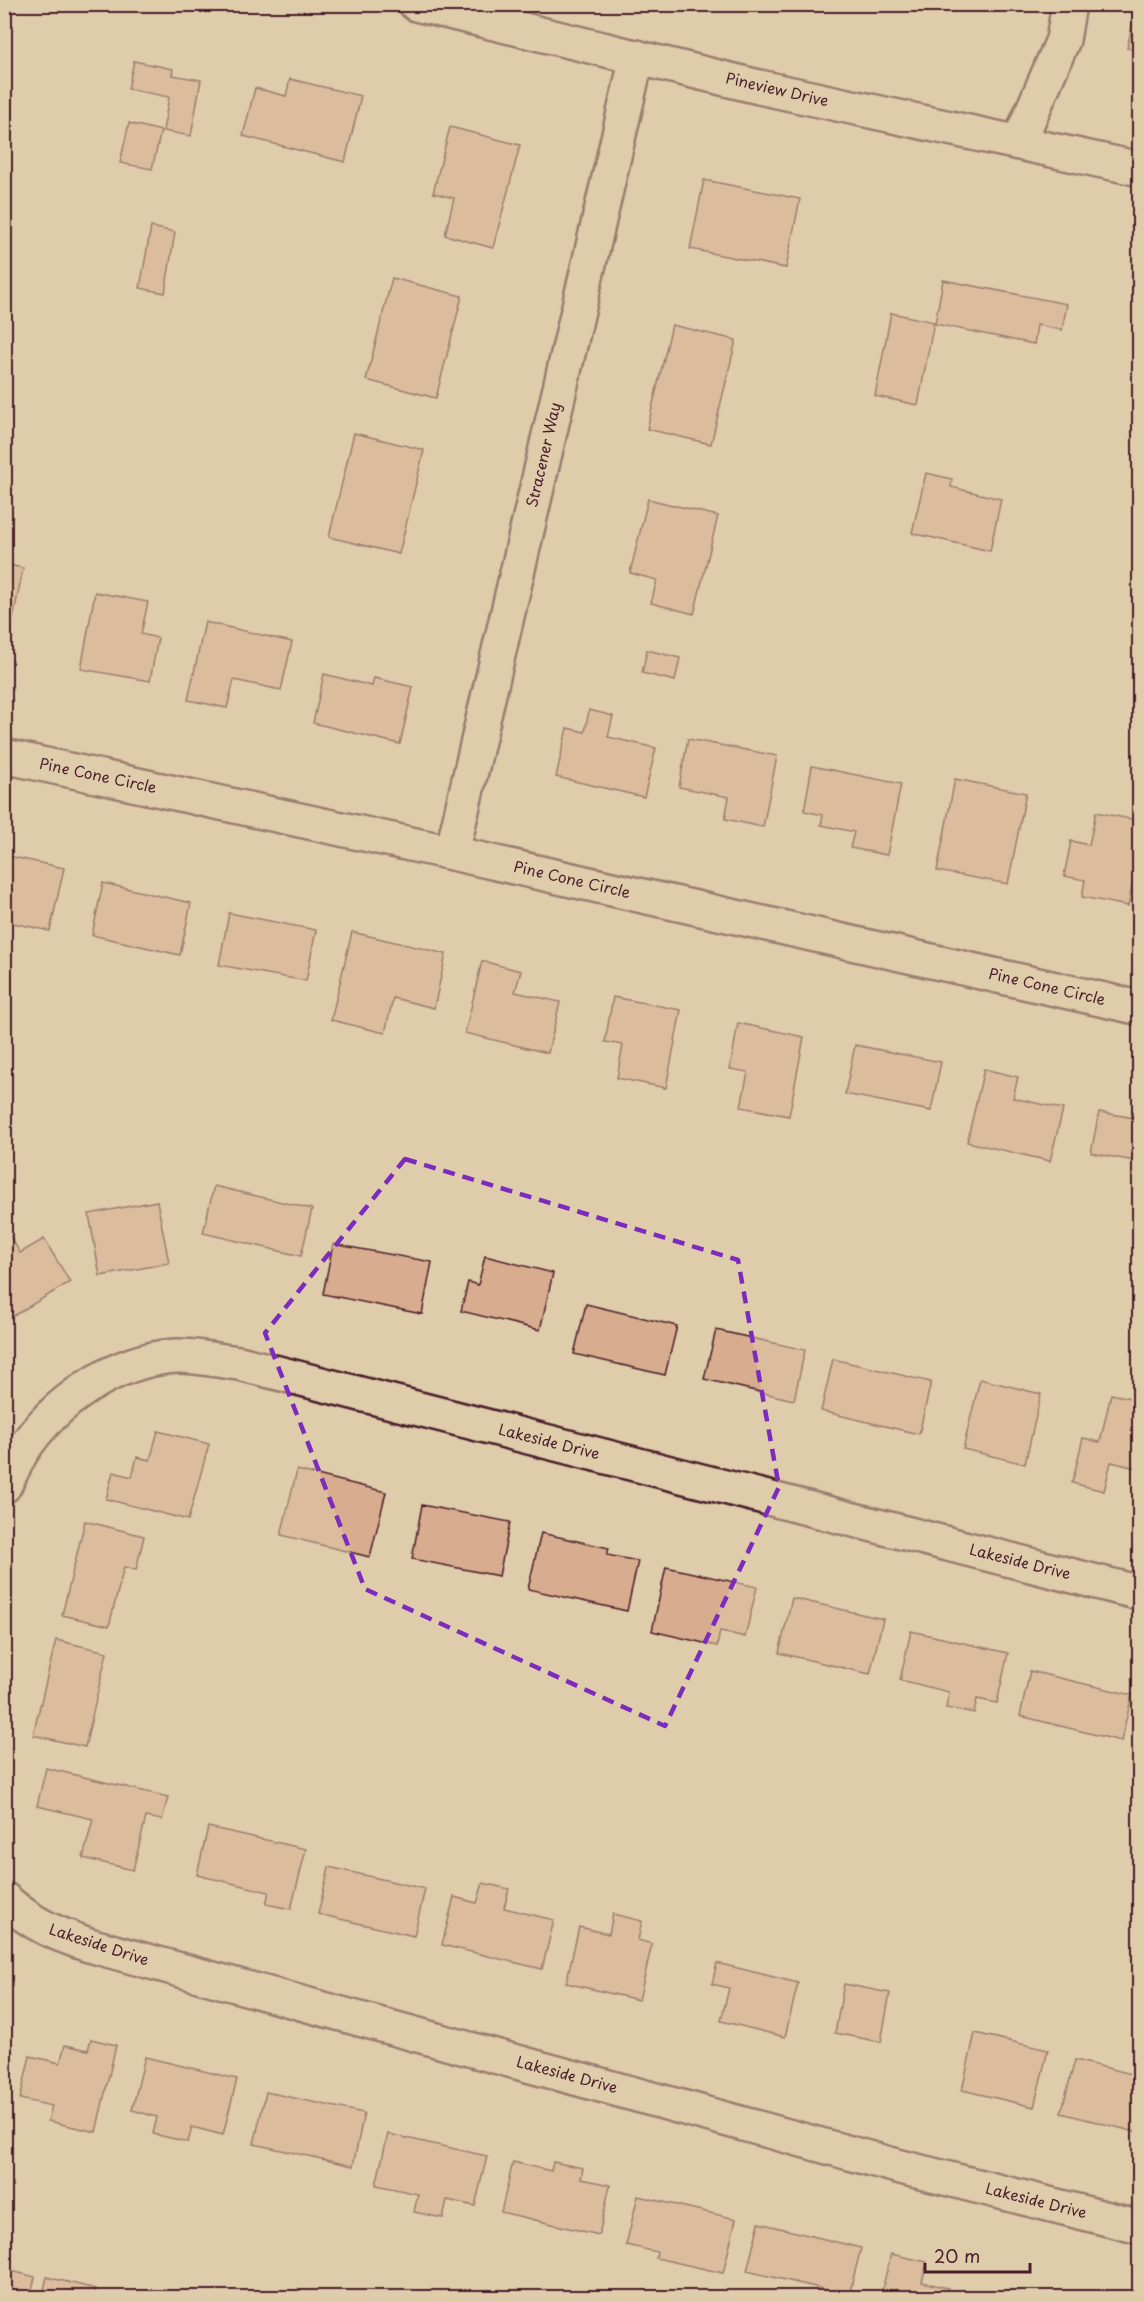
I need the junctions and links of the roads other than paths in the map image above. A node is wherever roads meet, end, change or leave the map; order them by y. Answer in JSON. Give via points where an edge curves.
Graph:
{"nodes":[{"id":1,"x":416,"y":4,"type":"edge"},
{"id":2,"x":1069,"y":4,"type":"edge"},
{"id":3,"x":637,"y":57,"type":"junction"},
{"id":4,"x":1019,"y":142,"type":"junction"},
{"id":5,"x":1140,"y":169,"type":"edge"},
{"id":6,"x":4,"y":756,"type":"edge"},
{"id":7,"x":452,"y":853,"type":"junction"},
{"id":8,"x":1140,"y":1008,"type":"edge"},
{"id":9,"x":4,"y":1486,"type":"edge"},
{"id":10,"x":1140,"y":1593,"type":"edge"},
{"id":11,"x":4,"y":1899,"type":"edge"},
{"id":12,"x":1140,"y":2227,"type":"edge"}],
"edges":[{"from":1,"to":3,"type":"street","name":"Pineview Drive"},
{"from":2,"to":4,"type":"street","via":[[1063,40]]},
{"from":3,"to":4,"type":"street","name":"Pineview Drive"},
{"from":3,"to":7,"type":"street","name":"Stracener Way"},
{"from":4,"to":5,"type":"street","name":"Pineview Drive"},
{"from":6,"to":7,"type":"street","name":"Pine Cone Circle"},
{"from":7,"to":8,"type":"street","name":"Pine Cone Circle"},
{"from":9,"to":10,"type":"street","name":"Lakeside Drive","via":[[22,1452],[73,1395],[126,1366],[151,1358],[178,1356],[239,1363]]},
{"from":11,"to":12,"type":"street","name":"Lakeside Drive","via":[[49,1931],[89,1945],[874,2159]]}]}
